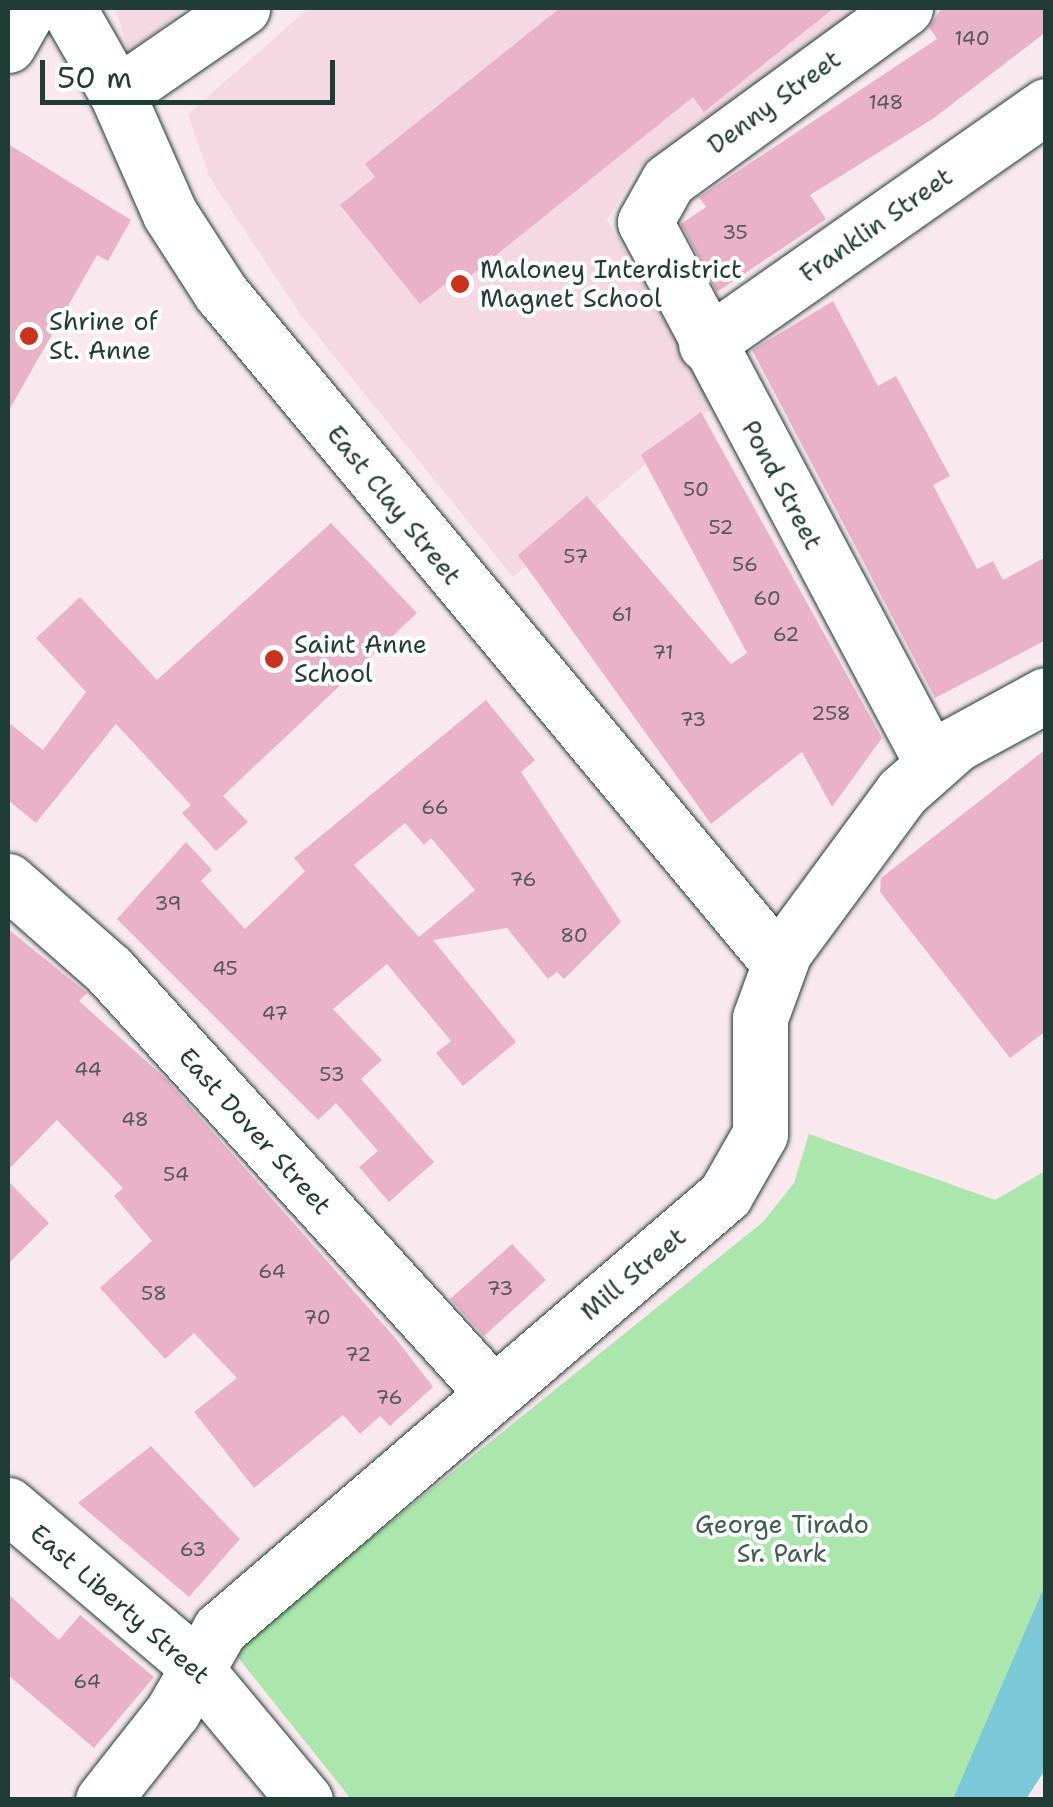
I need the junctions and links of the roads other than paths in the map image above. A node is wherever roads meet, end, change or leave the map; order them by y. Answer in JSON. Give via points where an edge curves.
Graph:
{"nodes":[{"id":1,"x":28,"y":8,"type":"edge"},
{"id":2,"x":68,"y":8,"type":"edge"},
{"id":3,"x":242,"y":8,"type":"edge"},
{"id":4,"x":905,"y":8,"type":"edge"},
{"id":5,"x":8,"y":45,"type":"edge"},
{"id":6,"x":117,"y":94,"type":"junction"},
{"id":7,"x":1046,"y":106,"type":"edge"},
{"id":8,"x":649,"y":204,"type":"joint"},
{"id":9,"x":706,"y":344,"type":"junction"},
{"id":10,"x":1046,"y":695,"type":"edge"},
{"id":11,"x":932,"y":762,"type":"junction"},
{"id":12,"x":8,"y":881,"type":"edge"},
{"id":13,"x":779,"y":963,"type":"junction"},
{"id":14,"x":492,"y":1393,"type":"junction"},
{"id":15,"x":8,"y":1506,"type":"edge"},
{"id":16,"x":196,"y":1667,"type":"junction"},
{"id":17,"x":103,"y":1800,"type":"edge"},
{"id":18,"x":305,"y":1800,"type":"edge"}],
"edges":[{"from":1,"to":5,"type":"street"},
{"from":2,"to":6,"type":"street","name":"East Clay Street"},
{"from":3,"to":6,"type":"street"},
{"from":4,"to":8,"type":"street","name":"Denny Street"},
{"from":6,"to":13,"type":"street","name":"East Clay Street","via":[[170,214],[221,293]]},
{"from":7,"to":9,"type":"street","name":"Franklin Street"},
{"from":8,"to":9,"type":"street","name":"Pond Street","via":[[647,232]]},
{"from":9,"to":11,"type":"street","name":"Pond Street"},
{"from":10,"to":11,"type":"street","name":"Mill Street"},
{"from":11,"to":13,"type":"street","name":"Mill Street"},
{"from":12,"to":14,"type":"street","name":"East Dover Street","via":[[108,970]]},
{"from":13,"to":14,"type":"street","name":"Mill Street","via":[[760,1018],[764,1119],[745,1168],[703,1217]]},
{"from":14,"to":16,"type":"street","name":"Mill Street","via":[[220,1629]]},
{"from":15,"to":16,"type":"street","name":"East Liberty Street"},
{"from":16,"to":17,"type":"street","name":"Mill Street"},
{"from":16,"to":18,"type":"street","name":"East Liberty Street"}]}
